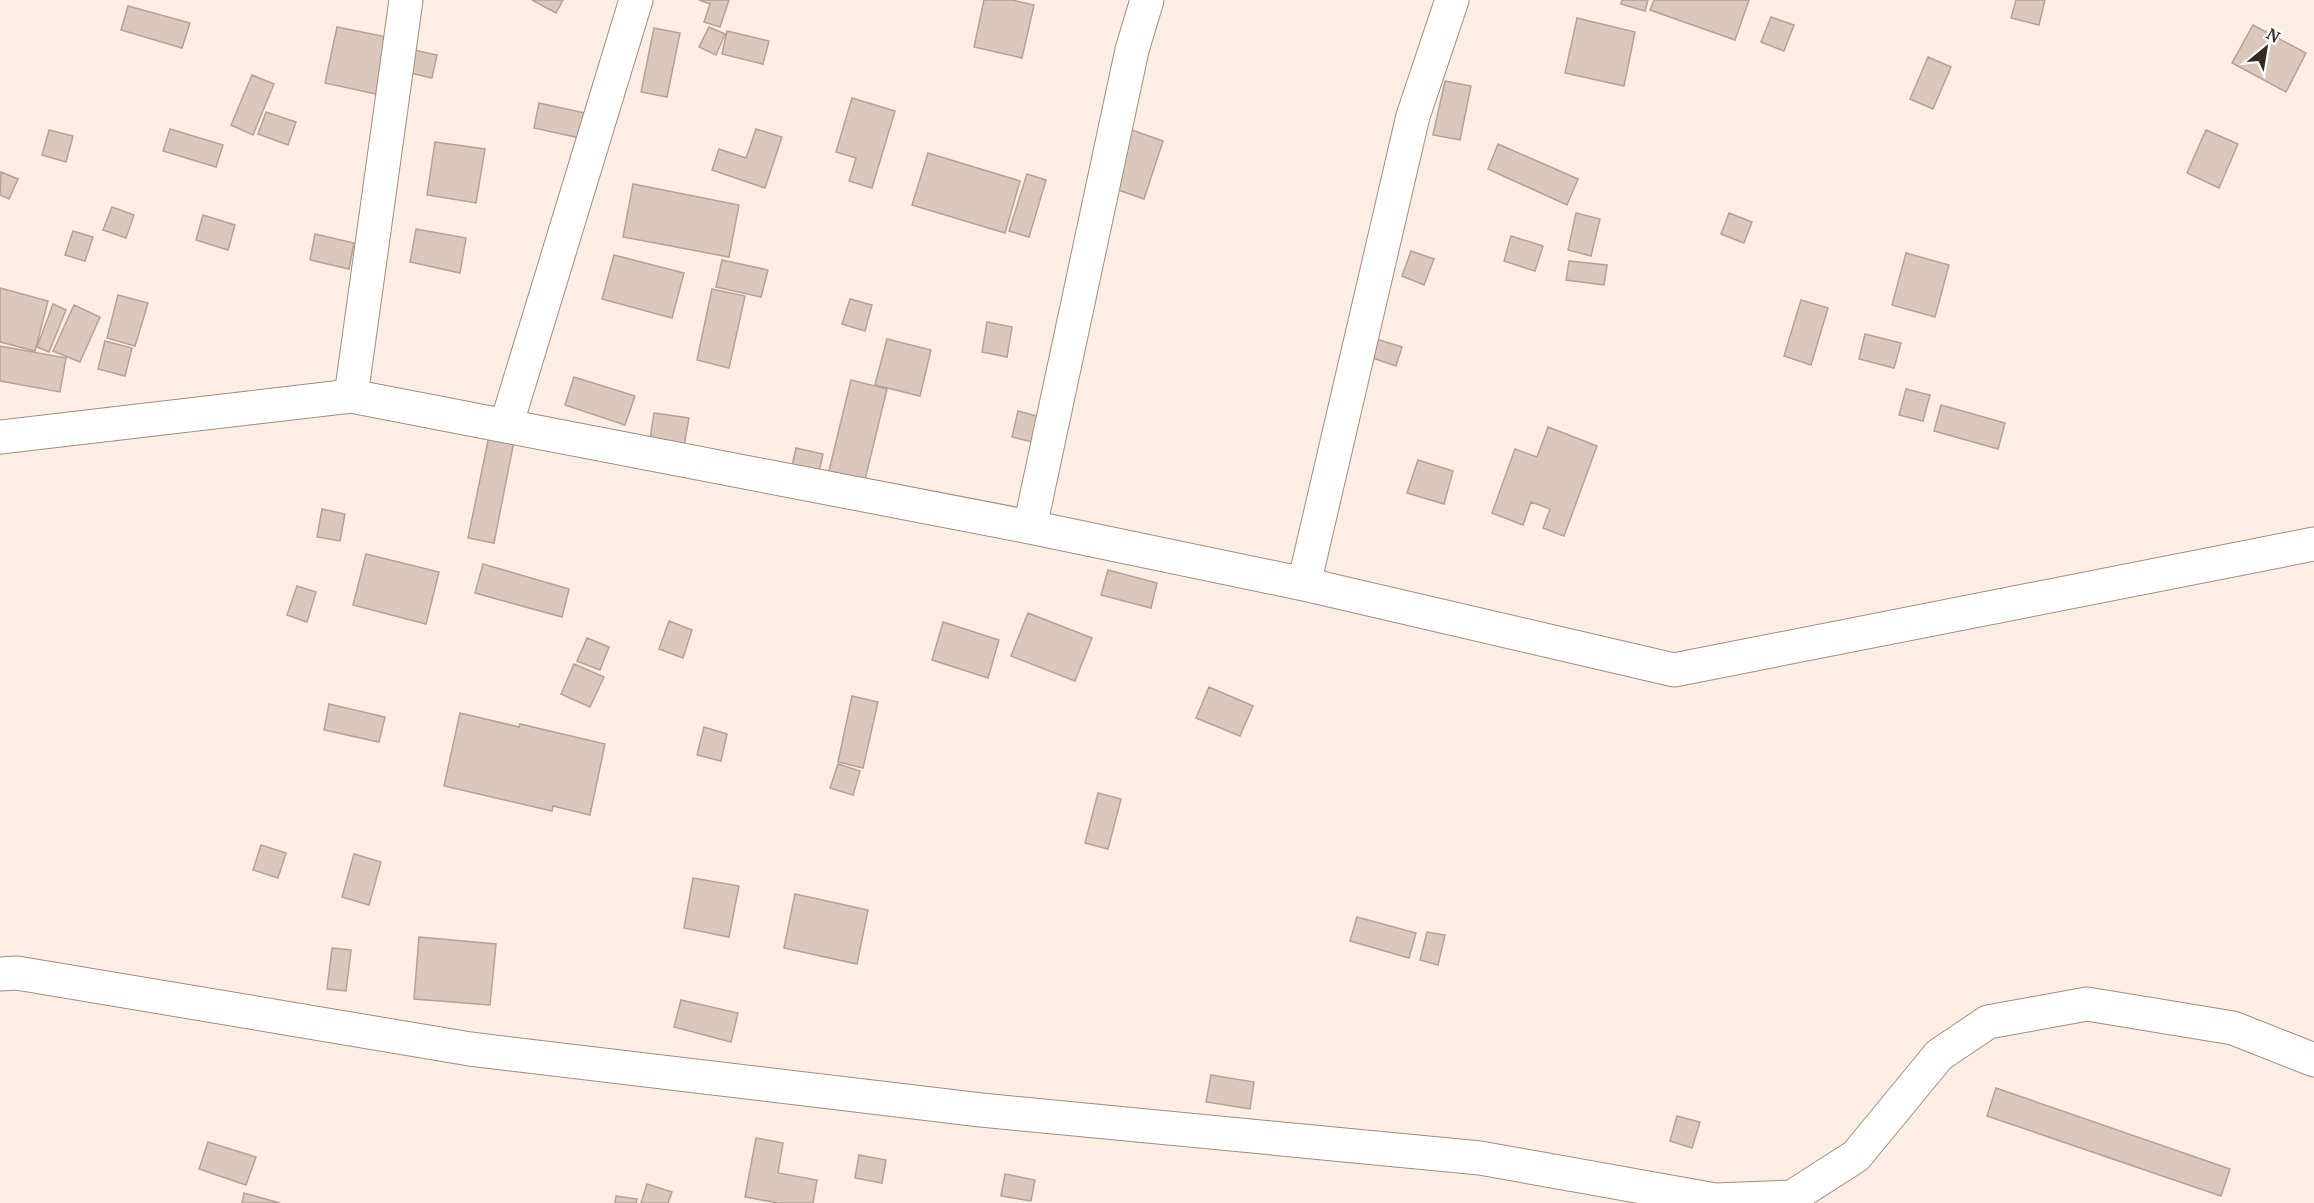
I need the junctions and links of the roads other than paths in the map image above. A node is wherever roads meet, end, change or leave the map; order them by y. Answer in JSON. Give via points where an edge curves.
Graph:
{"nodes":[{"id":1,"x":406,"y":0,"type":"edge"},
{"id":2,"x":636,"y":0,"type":"edge"},
{"id":3,"x":1147,"y":0,"type":"edge"},
{"id":4,"x":1452,"y":0,"type":"edge"},
{"id":5,"x":351,"y":396,"type":"junction"},
{"id":6,"x":506,"y":426,"type":"junction"},
{"id":7,"x":0,"y":438,"type":"edge"},
{"id":8,"x":1030,"y":527,"type":"junction"},
{"id":9,"x":2314,"y":544,"type":"edge"},
{"id":10,"x":1304,"y":584,"type":"junction"},
{"id":11,"x":0,"y":974,"type":"edge"},
{"id":12,"x":2314,"y":1060,"type":"edge"}],
"edges":[{"from":1,"to":5,"type":"street"},
{"from":2,"to":6,"type":"street"},
{"from":3,"to":8,"type":"street","via":[[1132,50]]},
{"from":4,"to":10,"type":"street","via":[[1413,116]]},
{"from":5,"to":6,"type":"street"},
{"from":5,"to":7,"type":"street"},
{"from":6,"to":8,"type":"street"},
{"from":8,"to":10,"type":"street"},
{"from":9,"to":10,"type":"street","via":[[1674,670]]},
{"from":11,"to":12,"type":"street","via":[[17,973],[470,1049],[981,1110],[1480,1158],[1715,1200],[1792,1197],[1810,1186],[1856,1156],[1940,1055],[1988,1022],[2087,1004],[2233,1028]]}]}
